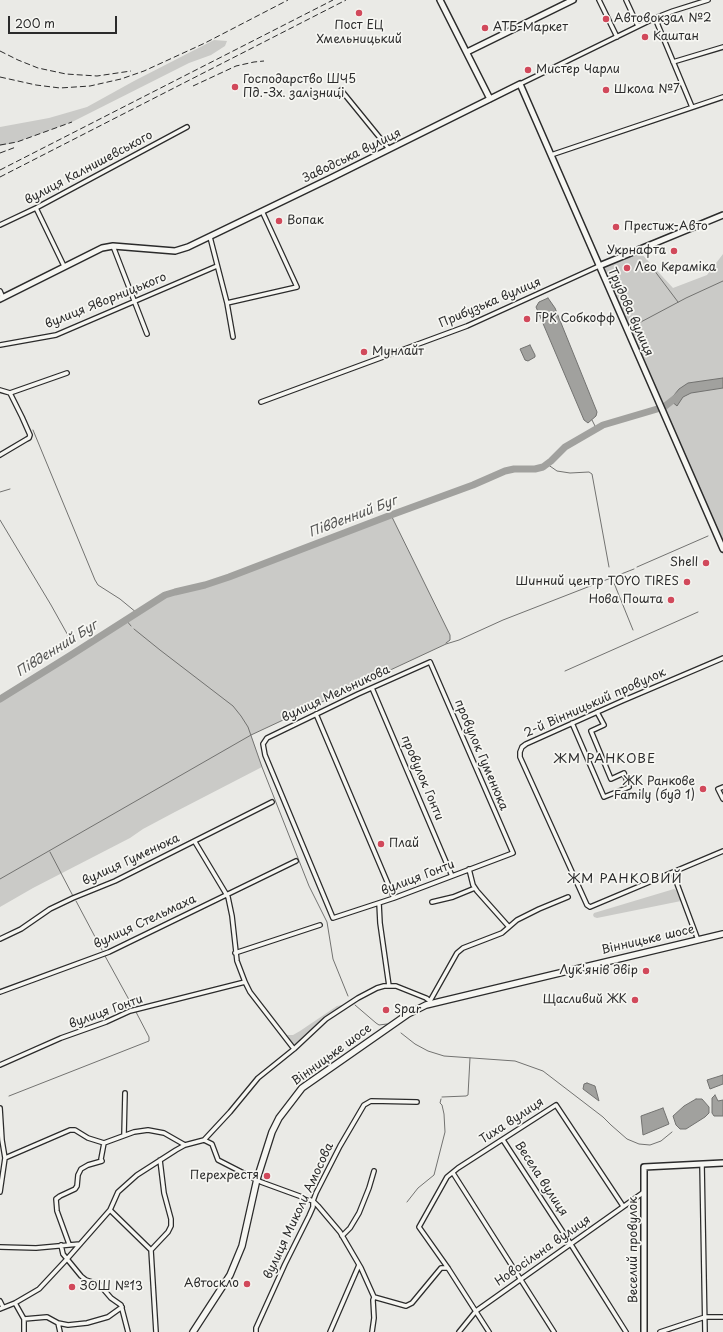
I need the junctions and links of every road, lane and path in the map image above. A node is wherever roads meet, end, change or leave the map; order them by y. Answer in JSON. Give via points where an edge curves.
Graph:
{"nodes":[{"id":1,"x":440,"y":0,"type":"edge"},
{"id":2,"x":572,"y":0,"type":"edge"},
{"id":3,"x":599,"y":0,"type":"edge"},
{"id":4,"x":626,"y":0,"type":"edge"},
{"id":5,"x":708,"y":0,"type":"edge"},
{"id":6,"x":655,"y":18,"type":"junction"},
{"id":7,"x":638,"y":26,"type":"junction"},
{"id":8,"x":616,"y":37,"type":"junction"},
{"id":9,"x":723,"y":47,"type":"edge"},
{"id":10,"x":467,"y":52,"type":"junction"},
{"id":11,"x":673,"y":62,"type":"junction"},
{"id":12,"x":520,"y":84,"type":"junction"},
{"id":13,"x":341,"y":90,"type":"dead end"},
{"id":14,"x":723,"y":96,"type":"edge"},
{"id":15,"x":490,"y":99,"type":"junction"},
{"id":16,"x":692,"y":107,"type":"junction"},
{"id":17,"x":187,"y":127,"type":"dead end"},
{"id":18,"x":389,"y":149,"type":"junction"},
{"id":19,"x":551,"y":155,"type":"junction"},
{"id":20,"x":36,"y":208,"type":"junction"},
{"id":21,"x":262,"y":211,"type":"junction"},
{"id":22,"x":723,"y":215,"type":"edge"},
{"id":23,"x":0,"y":225,"type":"edge"},
{"id":24,"x":210,"y":237,"type":"junction"},
{"id":25,"x":113,"y":246,"type":"junction"},
{"id":26,"x":64,"y":266,"type":"junction"},
{"id":27,"x":217,"y":266,"type":"junction"},
{"id":28,"x":599,"y":266,"type":"junction"},
{"id":29,"x":0,"y":291,"type":"edge"},
{"id":30,"x":2,"y":298,"type":"edge"},
{"id":31,"x":135,"y":300,"type":"junction"},
{"id":32,"x":227,"y":303,"type":"junction"},
{"id":33,"x":147,"y":334,"type":"dead end"},
{"id":34,"x":233,"y":337,"type":"dead end"},
{"id":35,"x":0,"y":345,"type":"edge"},
{"id":36,"x":67,"y":373,"type":"dead end"},
{"id":37,"x":0,"y":390,"type":"edge"},
{"id":38,"x":10,"y":393,"type":"junction"},
{"id":39,"x":261,"y":402,"type":"dead end"},
{"id":40,"x":0,"y":455,"type":"edge"},
{"id":41,"x":723,"y":548,"type":"edge"},
{"id":42,"x":723,"y":658,"type":"edge"},
{"id":43,"x":430,"y":662,"type":"joint"},
{"id":44,"x":372,"y":688,"type":"junction"},
{"id":45,"x":597,"y":712,"type":"junction"},
{"id":46,"x":316,"y":714,"type":"junction"},
{"id":47,"x":572,"y":723,"type":"junction"},
{"id":48,"x":723,"y":787,"type":"edge"},
{"id":49,"x":723,"y":800,"type":"edge"},
{"id":50,"x":272,"y":802,"type":"dead end"},
{"id":51,"x":195,"y":842,"type":"junction"},
{"id":52,"x":723,"y":851,"type":"edge"},
{"id":53,"x":509,"y":854,"type":"joint"},
{"id":54,"x":296,"y":861,"type":"dead end"},
{"id":55,"x":469,"y":869,"type":"junction"},
{"id":56,"x":673,"y":873,"type":"junction"},
{"id":57,"x":452,"y":876,"type":"junction"},
{"id":58,"x":475,"y":888,"type":"junction"},
{"id":59,"x":226,"y":896,"type":"junction"},
{"id":60,"x":568,"y":897,"type":"dead end"},
{"id":61,"x":394,"y":898,"type":"junction"},
{"id":62,"x":432,"y":902,"type":"dead end"},
{"id":63,"x":379,"y":903,"type":"junction"},
{"id":64,"x":333,"y":918,"type":"joint"},
{"id":65,"x":320,"y":925,"type":"dead end"},
{"id":66,"x":509,"y":928,"type":"junction"},
{"id":67,"x":723,"y":934,"type":"edge"},
{"id":68,"x":0,"y":939,"type":"edge"},
{"id":69,"x":698,"y":940,"type":"junction"},
{"id":70,"x":235,"y":953,"type":"junction"},
{"id":71,"x":245,"y":982,"type":"junction"},
{"id":72,"x":389,"y":986,"type":"junction"},
{"id":73,"x":0,"y":992,"type":"edge"},
{"id":74,"x":430,"y":1002,"type":"junction"},
{"id":75,"x":294,"y":1049,"type":"junction"},
{"id":76,"x":0,"y":1065,"type":"edge"},
{"id":77,"x":125,"y":1094,"type":"dead end"},
{"id":78,"x":416,"y":1102,"type":"dead end"},
{"id":79,"x":0,"y":1108,"type":"edge"},
{"id":80,"x":124,"y":1135,"type":"junction"},
{"id":81,"x":204,"y":1140,"type":"junction"},
{"id":82,"x":503,"y":1140,"type":"junction"},
{"id":83,"x":104,"y":1143,"type":"junction"},
{"id":84,"x":185,"y":1145,"type":"junction"},
{"id":85,"x":5,"y":1158,"type":"junction"},
{"id":86,"x":160,"y":1160,"type":"junction"},
{"id":87,"x":723,"y":1162,"type":"edge"},
{"id":88,"x":702,"y":1164,"type":"junction"},
{"id":89,"x":374,"y":1171,"type":"dead end"},
{"id":90,"x":453,"y":1173,"type":"junction"},
{"id":91,"x":257,"y":1180,"type":"junction"},
{"id":92,"x":0,"y":1192,"type":"edge"},
{"id":93,"x":644,"y":1192,"type":"junction"},
{"id":94,"x":313,"y":1201,"type":"junction"},
{"id":95,"x":623,"y":1206,"type":"junction"},
{"id":96,"x":110,"y":1210,"type":"junction"},
{"id":97,"x":342,"y":1236,"type":"junction"},
{"id":98,"x":570,"y":1243,"type":"junction"},
{"id":99,"x":69,"y":1244,"type":"junction"},
{"id":100,"x":80,"y":1244,"type":"junction"},
{"id":101,"x":61,"y":1245,"type":"junction"},
{"id":102,"x":0,"y":1247,"type":"edge"},
{"id":103,"x":151,"y":1250,"type":"junction"},
{"id":104,"x":67,"y":1259,"type":"junction"},
{"id":105,"x":359,"y":1265,"type":"junction"},
{"id":106,"x":448,"y":1268,"type":"junction"},
{"id":107,"x":520,"y":1279,"type":"junction"},
{"id":108,"x":374,"y":1297,"type":"junction"},
{"id":109,"x":0,"y":1301,"type":"edge"},
{"id":110,"x":15,"y":1303,"type":"junction"},
{"id":111,"x":122,"y":1307,"type":"junction"},
{"id":112,"x":2,"y":1308,"type":"edge"},
{"id":113,"x":476,"y":1311,"type":"junction"},
{"id":114,"x":705,"y":1317,"type":"junction"},
{"id":115,"x":723,"y":1317,"type":"edge"},
{"id":116,"x":24,"y":1319,"type":"junction"},
{"id":117,"x":58,"y":1323,"type":"junction"},
{"id":118,"x":24,"y":1332,"type":"edge"},
{"id":119,"x":60,"y":1332,"type":"edge"},
{"id":120,"x":128,"y":1332,"type":"edge"},
{"id":121,"x":156,"y":1332,"type":"edge"},
{"id":122,"x":193,"y":1332,"type":"edge"},
{"id":123,"x":256,"y":1332,"type":"edge"},
{"id":124,"x":330,"y":1332,"type":"edge"},
{"id":125,"x":372,"y":1332,"type":"edge"},
{"id":126,"x":459,"y":1332,"type":"edge"},
{"id":127,"x":488,"y":1332,"type":"edge"},
{"id":128,"x":554,"y":1332,"type":"edge"},
{"id":129,"x":626,"y":1332,"type":"edge"},
{"id":130,"x":644,"y":1332,"type":"edge"},
{"id":131,"x":660,"y":1332,"type":"edge"},
{"id":132,"x":705,"y":1332,"type":"edge"}],
"edges":[{"from":1,"to":10,"type":"street"},
{"from":2,"to":10,"type":"street"},
{"from":3,"to":8,"type":"street"},
{"from":4,"to":7,"type":"street"},
{"from":5,"to":6,"type":"street","name":"Заводська вулиця"},
{"from":6,"to":7,"type":"street","name":"Заводська вулиця"},
{"from":6,"to":11,"type":"street"},
{"from":7,"to":8,"type":"street","name":"Заводська вулиця"},
{"from":8,"to":12,"type":"street","name":"Заводська вулиця"},
{"from":9,"to":11,"type":"street"},
{"from":10,"to":15,"type":"street"},
{"from":11,"to":16,"type":"street"},
{"from":12,"to":15,"type":"street","name":"Заводська вулиця"},
{"from":12,"to":19,"type":"street","name":"Трудова вулиця"},
{"from":13,"to":18,"type":"street"},
{"from":14,"to":16,"type":"street"},
{"from":15,"to":18,"type":"street","name":"Заводська вулиця"},
{"from":16,"to":19,"type":"street"},
{"from":17,"to":20,"type":"street","name":"вулиця Калнишевського"},
{"from":18,"to":21,"type":"street","name":"Заводська вулиця"},
{"from":19,"to":28,"type":"street","name":"Трудова вулиця"},
{"from":20,"to":23,"type":"street","name":"вулиця Калнишевського"},
{"from":20,"to":26,"type":"street"},
{"from":21,"to":24,"type":"street","name":"Заводська вулиця"},
{"from":21,"to":32,"type":"street","via":[[297,287]]},
{"from":22,"to":28,"type":"street","name":"Прибузька вулиця"},
{"from":24,"to":25,"type":"street","name":"Заводська вулиця","via":[[175,251]]},
{"from":24,"to":27,"type":"street"},
{"from":25,"to":26,"type":"street","name":"Заводська вулиця","via":[[102,248]]},
{"from":25,"to":31,"type":"street"},
{"from":26,"to":30,"type":"street","name":"Заводська вулиця"},
{"from":27,"to":31,"type":"street","name":"вулиця Яворницького"},
{"from":27,"to":32,"type":"street"},
{"from":28,"to":39,"type":"street","name":"Прибузька вулиця","via":[[467,326]]},
{"from":28,"to":41,"type":"street","name":"Трудова вулиця"},
{"from":29,"to":30,"type":"street"},
{"from":31,"to":33,"type":"street"},
{"from":31,"to":35,"type":"street","name":"вулиця Яворницького","via":[[56,335]]},
{"from":32,"to":34,"type":"street"},
{"from":36,"to":38,"type":"street"},
{"from":37,"to":38,"type":"street"},
{"from":38,"to":40,"type":"street","via":[[30,435]]},
{"from":42,"to":45,"type":"street","name":"2-й Вінницький провулок"},
{"from":43,"to":44,"type":"street","name":"вулиця Мельникова"},
{"from":43,"to":53,"type":"street","name":"провулок Гуменюка","via":[[513,853]]},
{"from":44,"to":46,"type":"street","name":"вулиця Мельникова"},
{"from":44,"to":57,"type":"street","name":"провулок Гонти"},
{"from":45,"to":47,"type":"street","name":"2-й Вінницький провулок"},
{"from":45,"to":47,"type":"street","via":[[604,725],[591,731],[611,779],[624,773],[629,786],[604,797]]},
{"from":46,"to":61,"type":"street"},
{"from":46,"to":64,"type":"street","name":"вулиця Мельникова","via":[[267,738],[263,744],[265,755]]},
{"from":47,"to":56,"type":"street","name":"2-й Вінницький провулок","via":[[526,744],[520,752],[520,757],[587,905],[593,907]]},
{"from":48,"to":49,"type":"street","via":[[718,789]]},
{"from":50,"to":51,"type":"street","name":"вулиця Гуменюка"},
{"from":51,"to":59,"type":"street"},
{"from":51,"to":68,"type":"street","name":"вулиця Гуменюка","via":[[115,882],[50,909],[21,929]]},
{"from":52,"to":56,"type":"street","name":"2-й Вінницький провулок"},
{"from":53,"to":55,"type":"street","name":"вулиця Гонти"},
{"from":54,"to":59,"type":"street","name":"вулиця Стельмаха"},
{"from":55,"to":57,"type":"street","name":"вулиця Гонти"},
{"from":55,"to":58,"type":"street"},
{"from":56,"to":69,"type":"street"},
{"from":57,"to":61,"type":"street","name":"вулиця Гонти"},
{"from":58,"to":62,"type":"street"},
{"from":58,"to":66,"type":"street"},
{"from":59,"to":70,"type":"street","via":[[232,916]]},
{"from":59,"to":73,"type":"street","name":"вулиця Стельмаха","via":[[109,952]]},
{"from":60,"to":66,"type":"street","via":[[517,920]]},
{"from":61,"to":63,"type":"street","name":"вулиця Гонти"},
{"from":63,"to":64,"type":"street","name":"вулиця Гонти"},
{"from":63,"to":72,"type":"street"},
{"from":65,"to":70,"type":"street"},
{"from":66,"to":74,"type":"street","via":[[463,948]]},
{"from":67,"to":69,"type":"main road","name":"Вінницьке шосе"},
{"from":69,"to":74,"type":"main road","name":"Вінницьке шосе"},
{"from":70,"to":71,"type":"street"},
{"from":71,"to":75,"type":"street"},
{"from":71,"to":76,"type":"street","name":"вулиця Гонти","via":[[130,1011]]},
{"from":72,"to":74,"type":"street","via":[[396,986]]},
{"from":72,"to":75,"type":"street","via":[[377,988],[326,1019]]},
{"from":74,"to":91,"type":"main road","name":"Вінницьке шосе","via":[[408,1014],[302,1088],[279,1118],[272,1132]]},
{"from":75,"to":81,"type":"street","via":[[258,1078]]},
{"from":77,"to":80,"type":"street"},
{"from":78,"to":94,"type":"street","name":"вулиця Миколи Амосова","via":[[371,1101],[364,1105]]},
{"from":79,"to":85,"type":"street"},
{"from":80,"to":83,"type":"street"},
{"from":80,"to":84,"type":"street","via":[[148,1130],[164,1133]]},
{"from":81,"to":84,"type":"street"},
{"from":81,"to":91,"type":"street","via":[[212,1144],[218,1160]]},
{"from":82,"to":90,"type":"street","name":"Тиха вулиця"},
{"from":82,"to":95,"type":"street","name":"Тиха вулиця","via":[[556,1106]]},
{"from":82,"to":98,"type":"street","name":"Весела вулиця"},
{"from":83,"to":85,"type":"street","via":[[70,1130]]},
{"from":83,"to":99,"type":"street","via":[[102,1161],[88,1164],[81,1169],[75,1189],[56,1199],[57,1210]]},
{"from":84,"to":86,"type":"street"},
{"from":85,"to":92,"type":"street"},
{"from":86,"to":96,"type":"street","via":[[118,1192]]},
{"from":86,"to":103,"type":"street","via":[[164,1193],[172,1219],[168,1232]]},
{"from":87,"to":88,"type":"street"},
{"from":88,"to":93,"type":"street","name":"Веселий провулок","via":[[644,1167]]},
{"from":88,"to":114,"type":"street"},
{"from":89,"to":97,"type":"street","via":[[359,1213]]},
{"from":90,"to":106,"type":"street","name":"Тиха вулиця","via":[[447,1177],[419,1227]]},
{"from":90,"to":107,"type":"street"},
{"from":91,"to":94,"type":"street"},
{"from":91,"to":122,"type":"main road","name":"Вінницьке шосе","via":[[242,1246],[236,1261],[222,1288]]},
{"from":93,"to":95,"type":"street","name":"Новосільна вулиця"},
{"from":93,"to":130,"type":"street","name":"Веселий провулок"},
{"from":94,"to":97,"type":"street"},
{"from":94,"to":123,"type":"street","name":"вулиця Миколи Амосова","via":[[314,1207],[282,1271]]},
{"from":95,"to":98,"type":"street","name":"Новосільна вулиця"},
{"from":96,"to":100,"type":"street"},
{"from":96,"to":103,"type":"street"},
{"from":97,"to":105,"type":"street"},
{"from":98,"to":107,"type":"street","name":"Новосільна вулиця"},
{"from":98,"to":129,"type":"street","name":"Весела вулиця"},
{"from":99,"to":100,"type":"street"},
{"from":99,"to":101,"type":"street"},
{"from":100,"to":104,"type":"street"},
{"from":101,"to":102,"type":"street","via":[[36,1248]]},
{"from":101,"to":104,"type":"street"},
{"from":103,"to":121,"type":"street"},
{"from":104,"to":110,"type":"street","via":[[39,1289]]},
{"from":104,"to":111,"type":"street","via":[[86,1280],[99,1284]]},
{"from":105,"to":108,"type":"street"},
{"from":105,"to":124,"type":"street"},
{"from":106,"to":108,"type":"street","via":[[441,1268],[412,1303],[406,1306]]},
{"from":106,"to":113,"type":"street"},
{"from":107,"to":113,"type":"street","name":"Новосільна вулиця"},
{"from":107,"to":128,"type":"street"},
{"from":108,"to":125,"type":"street"},
{"from":109,"to":112,"type":"street"},
{"from":110,"to":112,"type":"street"},
{"from":110,"to":116,"type":"street"},
{"from":111,"to":117,"type":"street","via":[[108,1317],[87,1323]]},
{"from":111,"to":120,"type":"street"},
{"from":113,"to":126,"type":"street","name":"Новосільна вулиця"},
{"from":113,"to":127,"type":"street"},
{"from":114,"to":115,"type":"street"},
{"from":114,"to":131,"type":"street"},
{"from":114,"to":132,"type":"street"},
{"from":116,"to":117,"type":"street","via":[[48,1317]]},
{"from":116,"to":118,"type":"street"},
{"from":117,"to":119,"type":"street"}]}
